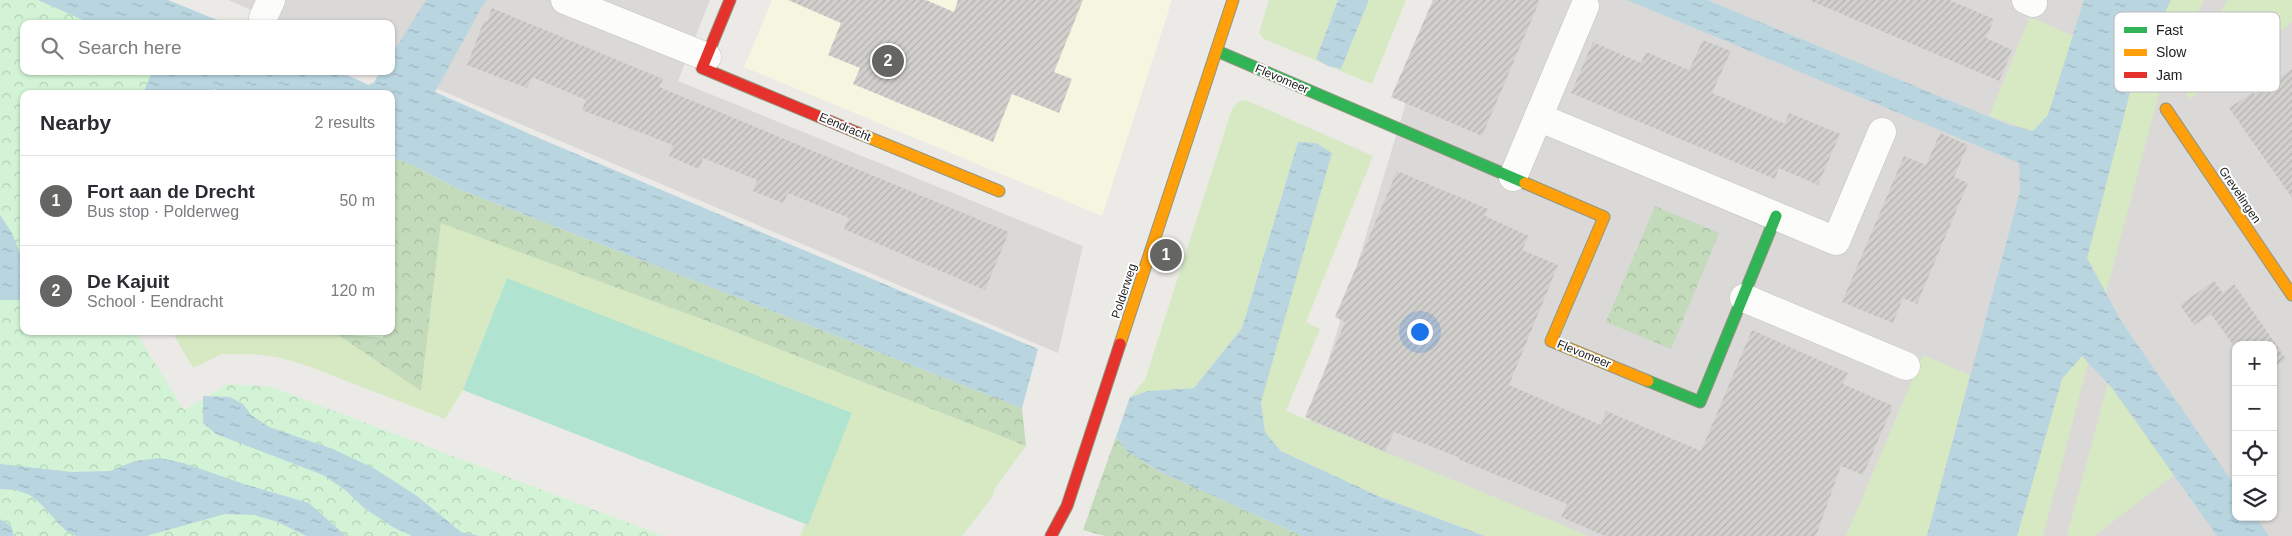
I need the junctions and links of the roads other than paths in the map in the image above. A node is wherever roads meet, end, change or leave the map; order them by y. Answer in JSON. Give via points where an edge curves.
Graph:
{"nodes":[{"id":1,"x":565,"y":0,"type":"edge"},
{"id":2,"x":730,"y":0,"type":"edge"},
{"id":3,"x":1233,"y":0,"type":"edge"},
{"id":4,"x":1585,"y":6,"type":"dead end"},
{"id":5,"x":1217,"y":51,"type":"junction"},
{"id":6,"x":707,"y":57,"type":"junction"},
{"id":7,"x":2166,"y":109,"type":"dead end"},
{"id":8,"x":1538,"y":117,"type":"junction"},
{"id":9,"x":1882,"y":132,"type":"dead end"},
{"id":10,"x":1513,"y":177,"type":"junction"},
{"id":11,"x":999,"y":191,"type":"dead end"},
{"id":12,"x":1776,"y":216,"type":"junction"},
{"id":13,"x":2292,"y":295,"type":"edge"},
{"id":14,"x":1744,"y":298,"type":"junction"},
{"id":15,"x":1906,"y":366,"type":"dead end"},
{"id":16,"x":1051,"y":536,"type":"edge"}],
"edges":[{"from":1,"to":6,"type":"street"},
{"from":2,"to":6,"type":"street"},
{"from":3,"to":5,"type":"street","name":"Polderweg"},
{"from":4,"to":8,"type":"street"},
{"from":5,"to":10,"type":"street","name":"Flevomeer"},
{"from":5,"to":16,"type":"street","name":"Polderweg","via":[[1067,506]]},
{"from":6,"to":11,"type":"street","name":"Eendracht","via":[[702,68]]},
{"from":7,"to":13,"type":"street","name":"Grevelingen"},
{"from":8,"to":10,"type":"street"},
{"from":8,"to":12,"type":"street"},
{"from":9,"to":12,"type":"street","via":[[1836,241]]},
{"from":10,"to":14,"type":"street","name":"Flevomeer","via":[[1604,217],[1552,341],[1700,402]]},
{"from":12,"to":14,"type":"street","name":"Flevomeer"},
{"from":14,"to":15,"type":"street"}]}
